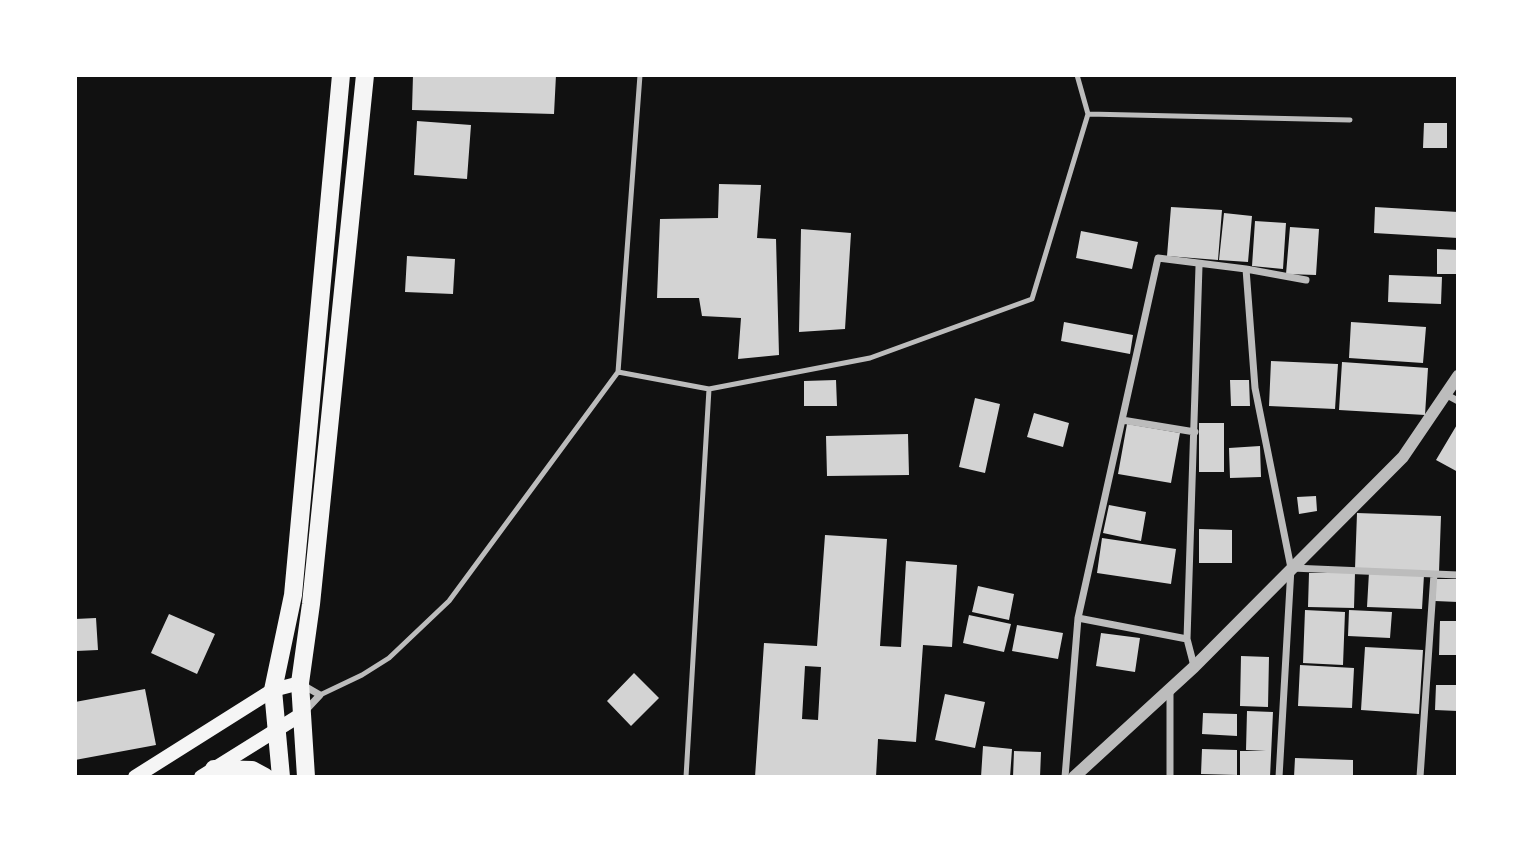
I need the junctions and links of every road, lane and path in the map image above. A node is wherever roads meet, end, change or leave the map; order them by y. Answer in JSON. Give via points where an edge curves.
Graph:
{"nodes":[{"id":1,"x":341,"y":75,"type":"edge"},
{"id":2,"x":365,"y":75,"type":"edge"},
{"id":3,"x":640,"y":75,"type":"edge"},
{"id":4,"x":1077,"y":75,"type":"edge"},
{"id":5,"x":1088,"y":114,"type":"junction"},
{"id":6,"x":1350,"y":120,"type":"dead end"},
{"id":7,"x":1199,"y":265,"type":"junction"},
{"id":8,"x":1246,"y":269,"type":"junction"},
{"id":9,"x":1306,"y":280,"type":"dead end"},
{"id":10,"x":618,"y":372,"type":"junction"},
{"id":11,"x":1458,"y":376,"type":"edge"},
{"id":12,"x":709,"y":389,"type":"junction"},
{"id":13,"x":1445,"y":394,"type":"junction"},
{"id":14,"x":1458,"y":401,"type":"edge"},
{"id":15,"x":1122,"y":420,"type":"junction"},
{"id":16,"x":1195,"y":432,"type":"junction"},
{"id":17,"x":1292,"y":568,"type":"junction"},
{"id":18,"x":1434,"y":574,"type":"junction"},
{"id":19,"x":1458,"y":575,"type":"edge"},
{"id":20,"x":1078,"y":618,"type":"junction"},
{"id":21,"x":1187,"y":639,"type":"junction"},
{"id":22,"x":1194,"y":667,"type":"junction"},
{"id":23,"x":300,"y":683,"type":"junction"},
{"id":24,"x":1170,"y":689,"type":"junction"},
{"id":25,"x":273,"y":690,"type":"junction"},
{"id":26,"x":320,"y":695,"type":"junction"},
{"id":27,"x":302,"y":714,"type":"junction"},
{"id":28,"x":276,"y":728,"type":"junction"},
{"id":29,"x":208,"y":773,"type":"edge"},
{"id":30,"x":135,"y":777,"type":"edge"},
{"id":31,"x":265,"y":777,"type":"edge"},
{"id":32,"x":281,"y":777,"type":"edge"},
{"id":33,"x":306,"y":777,"type":"edge"},
{"id":34,"x":686,"y":777,"type":"edge"},
{"id":35,"x":1065,"y":777,"type":"edge"},
{"id":36,"x":1074,"y":777,"type":"edge"},
{"id":37,"x":1170,"y":777,"type":"edge"},
{"id":38,"x":1279,"y":777,"type":"edge"},
{"id":39,"x":1420,"y":777,"type":"edge"}],
"edges":[{"from":1,"to":25,"type":"main road","via":[[293,595]]},
{"from":2,"to":23,"type":"main road","via":[[312,604]]},
{"from":3,"to":10,"type":"lane"},
{"from":4,"to":5,"type":"lane"},
{"from":5,"to":6,"type":"lane"},
{"from":5,"to":12,"type":"lane","via":[[1032,299],[870,358]]},
{"from":7,"to":8,"type":"street"},
{"from":7,"to":15,"type":"street","via":[[1158,258]]},
{"from":7,"to":16,"type":"street"},
{"from":8,"to":9,"type":"street"},
{"from":8,"to":17,"type":"street","via":[[1255,388]]},
{"from":10,"to":12,"type":"lane"},
{"from":10,"to":26,"type":"lane","via":[[449,601],[388,658]]},
{"from":11,"to":13,"type":"street"},
{"from":12,"to":34,"type":"lane"},
{"from":13,"to":14,"type":"street"},
{"from":13,"to":17,"type":"street","via":[[1403,457]]},
{"from":15,"to":16,"type":"street"},
{"from":15,"to":20,"type":"street"},
{"from":16,"to":21,"type":"street"},
{"from":17,"to":18,"type":"street"},
{"from":17,"to":22,"type":"street"},
{"from":17,"to":38,"type":"street"},
{"from":18,"to":19,"type":"street"},
{"from":18,"to":39,"type":"street"},
{"from":20,"to":21,"type":"street"},
{"from":20,"to":35,"type":"street"},
{"from":21,"to":22,"type":"street"},
{"from":22,"to":24,"type":"street"},
{"from":23,"to":25,"type":"main road"},
{"from":23,"to":26,"type":"street"},
{"from":23,"to":27,"type":"main road"},
{"from":24,"to":36,"type":"street"},
{"from":24,"to":37,"type":"street"},
{"from":25,"to":28,"type":"main road"},
{"from":25,"to":30,"type":"main road"},
{"from":26,"to":27,"type":"street"},
{"from":27,"to":28,"type":"main road"},
{"from":27,"to":33,"type":"main road"},
{"from":28,"to":29,"type":"main road"},
{"from":28,"to":32,"type":"main road"},
{"from":29,"to":31,"type":"main road","via":[[252,770]]}]}
